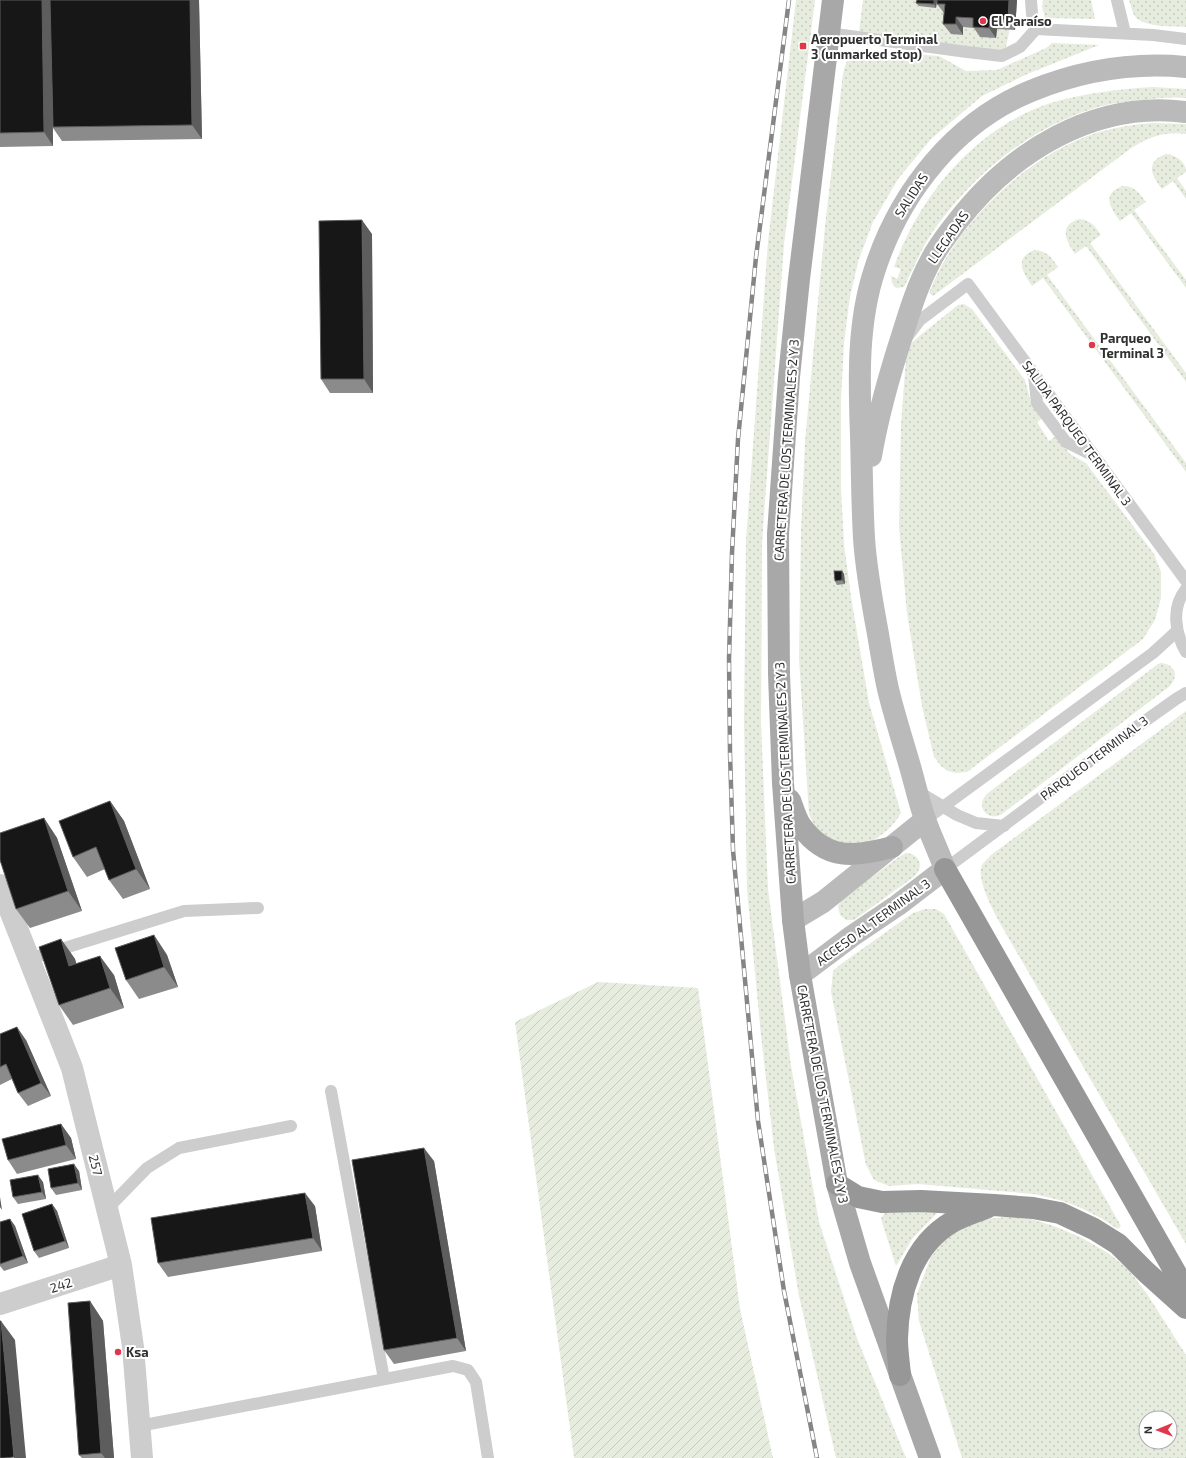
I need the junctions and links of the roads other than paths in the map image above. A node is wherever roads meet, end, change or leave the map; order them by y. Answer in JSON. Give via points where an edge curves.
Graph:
{"nodes":[{"id":1,"x":833,"y":0,"type":"edge"},
{"id":2,"x":1031,"y":0,"type":"edge"},
{"id":3,"x":1117,"y":0,"type":"edge"},
{"id":4,"x":1036,"y":29,"type":"junction"},
{"id":5,"x":828,"y":33,"type":"junction"},
{"id":6,"x":1125,"y":33,"type":"junction"},
{"id":7,"x":1186,"y":39,"type":"edge"},
{"id":8,"x":1186,"y":67,"type":"edge"},
{"id":9,"x":1186,"y":112,"type":"edge"},
{"id":10,"x":896,"y":352,"type":"junction"},
{"id":11,"x":863,"y":505,"type":"junction"},
{"id":12,"x":1186,"y":581,"type":"edge"},
{"id":13,"x":1186,"y":588,"type":"edge"},
{"id":14,"x":1177,"y":631,"type":"junction"},
{"id":15,"x":1186,"y":652,"type":"edge"},
{"id":16,"x":1186,"y":693,"type":"edge"},
{"id":17,"x":783,"y":783,"type":"junction"},
{"id":18,"x":917,"y":791,"type":"junction"},
{"id":19,"x":943,"y":807,"type":"junction"},
{"id":20,"x":925,"y":820,"type":"junction"},
{"id":21,"x":1004,"y":826,"type":"junction"},
{"id":22,"x":892,"y":847,"type":"junction"},
{"id":23,"x":945,"y":869,"type":"junction"},
{"id":24,"x":0,"y":884,"type":"edge"},
{"id":25,"x":258,"y":908,"type":"dead end"},
{"id":26,"x":793,"y":920,"type":"junction"},
{"id":27,"x":29,"y":959,"type":"junction"},
{"id":28,"x":800,"y":975,"type":"junction"},
{"id":29,"x":331,"y":1091,"type":"dead end"},
{"id":30,"x":291,"y":1126,"type":"dead end"},
{"id":31,"x":837,"y":1184,"type":"junction"},
{"id":32,"x":994,"y":1205,"type":"junction"},
{"id":33,"x":107,"y":1209,"type":"junction"},
{"id":34,"x":121,"y":1265,"type":"junction"},
{"id":35,"x":1186,"y":1291,"type":"edge"},
{"id":36,"x":0,"y":1304,"type":"edge"},
{"id":37,"x":1186,"y":1308,"type":"edge"},
{"id":38,"x":900,"y":1375,"type":"junction"},
{"id":39,"x":384,"y":1379,"type":"junction"},
{"id":40,"x":139,"y":1426,"type":"junction"},
{"id":41,"x":142,"y":1458,"type":"edge"},
{"id":42,"x":488,"y":1458,"type":"edge"},
{"id":43,"x":930,"y":1458,"type":"edge"}],
"edges":[{"from":1,"to":5,"type":"main road","name":"CARRETERA DE LOS TERMINALES 2 Y 3"},
{"from":2,"to":4,"type":"lane"},
{"from":3,"to":6,"type":"lane"},
{"from":4,"to":5,"type":"lane","via":[[1020,47],[1002,56]]},
{"from":4,"to":6,"type":"lane"},
{"from":5,"to":17,"type":"main road","name":"CARRETERA DE LOS TERMINALES 2 Y 3","via":[[793,339],[778,534]]},
{"from":6,"to":7,"type":"lane"},
{"from":8,"to":11,"type":"main road","name":"SALIDAS","via":[[1164,65],[1102,70],[1069,77],[1015,98],[987,114],[958,138],[933,163],[915,187],[897,215],[885,242],[874,271],[866,307],[861,350],[860,400]]},
{"from":9,"to":10,"type":"main road","name":"LLEGADAS","via":[[1124,112],[1093,121],[1052,139],[1010,166],[968,208],[931,259],[913,298]]},
{"from":10,"to":11,"type":"main road","name":"LLEGADAS","via":[[877,424]]},
{"from":10,"to":12,"type":"lane","name":"SALIDA PARQUEO TERMINAL 3","via":[[920,320],[968,284]]},
{"from":11,"to":18,"type":"main road","via":[[870,589],[888,689]]},
{"from":13,"to":14,"type":"lane","via":[[1178,602]]},
{"from":14,"to":15,"type":"lane"},
{"from":14,"to":19,"type":"lane","via":[[1152,653]]},
{"from":16,"to":21,"type":"lane","name":"PARQUEO TERMINAL 3","via":[[1133,729]]},
{"from":17,"to":22,"type":"main road","via":[[800,825],[817,843],[829,851],[860,854]]},
{"from":17,"to":26,"type":"main road","name":"CARRETERA DE LOS TERMINALES 2 Y 3"},
{"from":18,"to":19,"type":"lane"},
{"from":18,"to":20,"type":"main road"},
{"from":19,"to":20,"type":"lane"},
{"from":19,"to":21,"type":"lane","via":[[976,823]]},
{"from":20,"to":22,"type":"main road"},
{"from":20,"to":23,"type":"main road"},
{"from":21,"to":23,"type":"lane","name":"PARQUEO TERMINAL 3"},
{"from":22,"to":26,"type":"main road","via":[[823,902]]},
{"from":23,"to":28,"type":"main road","name":"ACCESO AL TERMINAL 3"},
{"from":23,"to":35,"type":"highway"},
{"from":24,"to":27,"type":"street","name":"257"},
{"from":25,"to":27,"type":"lane","via":[[184,911]]},
{"from":26,"to":28,"type":"main road","name":"CARRETERA DE LOS TERMINALES 2 Y 3"},
{"from":27,"to":33,"type":"street","name":"257","via":[[72,1068]]},
{"from":28,"to":31,"type":"main road","name":"CARRETERA DE LOS TERMINALES 2 Y 3"},
{"from":29,"to":39,"type":"lane"},
{"from":30,"to":33,"type":"lane","via":[[179,1148],[147,1168]]},
{"from":31,"to":32,"type":"highway","via":[[858,1197],[876,1201]]},
{"from":31,"to":38,"type":"main road","name":"CARRETERA DE LOS TERMINALES 2 Y 3","via":[[860,1262]]},
{"from":32,"to":37,"type":"highway","via":[[1060,1213],[1094,1229],[1118,1244]]},
{"from":32,"to":38,"type":"highway","via":[[952,1222],[924,1246],[914,1263],[906,1282],[898,1318]]},
{"from":33,"to":34,"type":"street","name":"257"},
{"from":34,"to":36,"type":"street","name":"242"},
{"from":34,"to":40,"type":"street","name":"257","via":[[133,1347]]},
{"from":38,"to":43,"type":"main road","name":"CARRETERA DE LOS TERMINALES 2 Y 3"},
{"from":39,"to":40,"type":"lane"},
{"from":39,"to":42,"type":"lane","via":[[453,1366],[468,1370],[476,1382]]},
{"from":40,"to":41,"type":"street","name":"257"}]}
